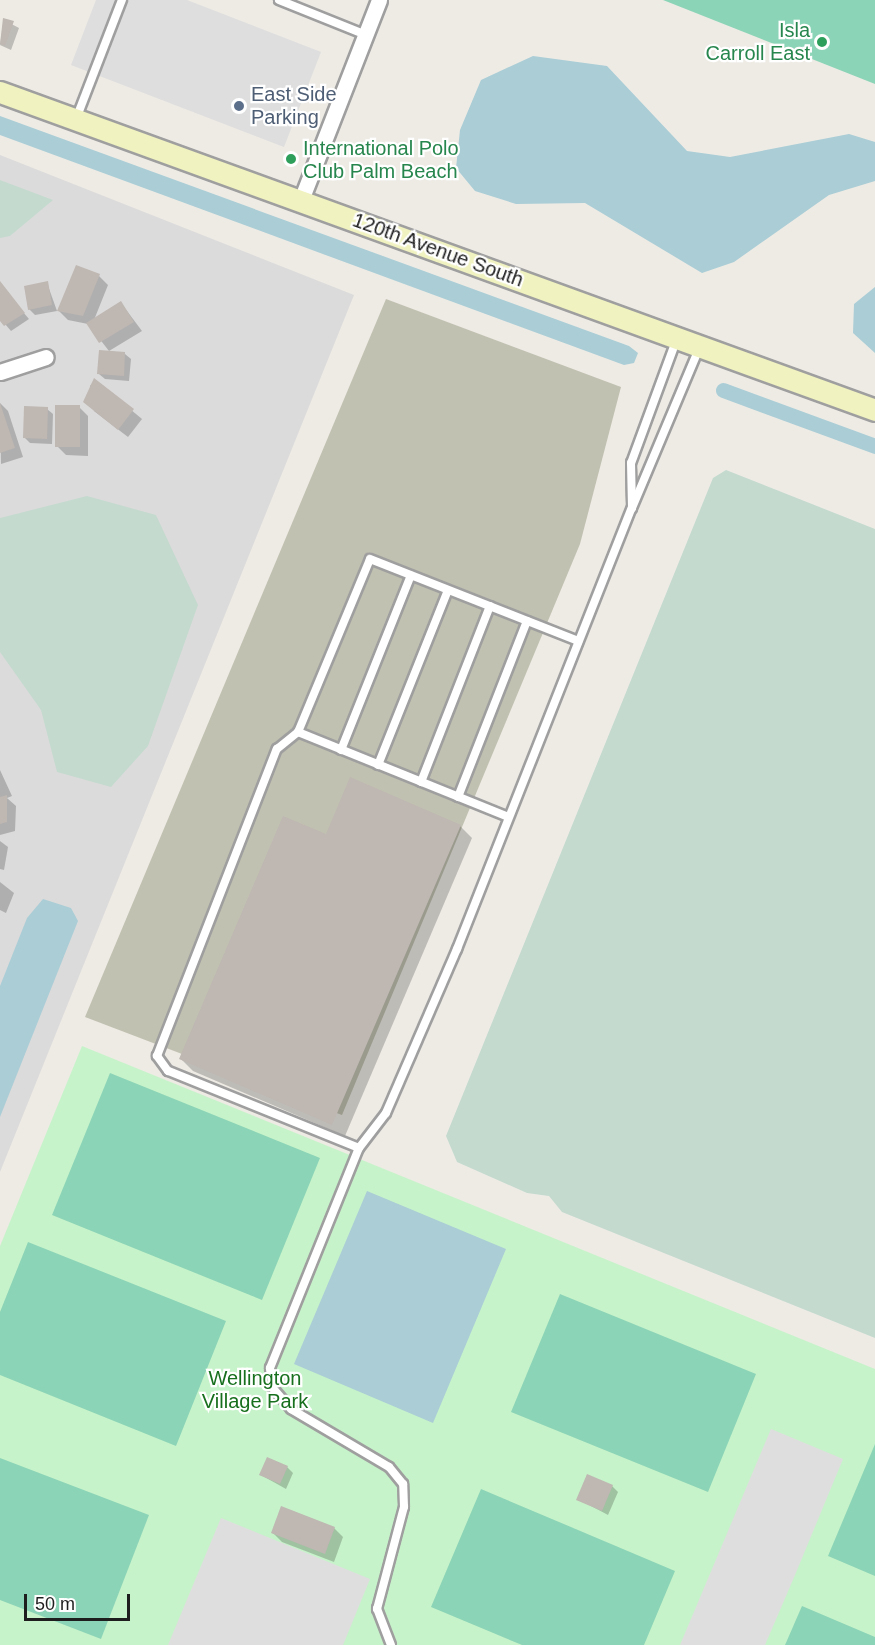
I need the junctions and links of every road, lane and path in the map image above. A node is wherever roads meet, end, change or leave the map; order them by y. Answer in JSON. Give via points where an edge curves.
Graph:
{"nodes":[{"id":1,"x":123,"y":0,"type":"edge"},
{"id":2,"x":279,"y":0,"type":"edge"},
{"id":3,"x":379,"y":0,"type":"edge"},
{"id":4,"x":366,"y":35,"type":"junction"},
{"id":5,"x":0,"y":92,"type":"edge"},
{"id":6,"x":76,"y":119,"type":"junction"},
{"id":7,"x":301,"y":200,"type":"junction"},
{"id":8,"x":677,"y":339,"type":"junction"},
{"id":9,"x":700,"y":348,"type":"junction"},
{"id":10,"x":46,"y":357,"type":"dead end"},
{"id":11,"x":0,"y":372,"type":"edge"},
{"id":12,"x":875,"y":410,"type":"edge"},
{"id":13,"x":632,"y":508,"type":"junction"},
{"id":14,"x":411,"y":575,"type":"junction"},
{"id":15,"x":448,"y":590,"type":"junction"},
{"id":16,"x":490,"y":606,"type":"junction"},
{"id":17,"x":527,"y":621,"type":"junction"},
{"id":18,"x":578,"y":641,"type":"junction"},
{"id":19,"x":298,"y":732,"type":"junction"},
{"id":20,"x":341,"y":750,"type":"junction"},
{"id":21,"x":378,"y":765,"type":"junction"},
{"id":22,"x":421,"y":782,"type":"junction"},
{"id":23,"x":458,"y":797,"type":"junction"},
{"id":24,"x":508,"y":817,"type":"junction"},
{"id":25,"x":359,"y":1148,"type":"junction"},
{"id":26,"x":391,"y":1645,"type":"edge"}],
"edges":[{"from":1,"to":6,"type":"lane"},
{"from":2,"to":4,"type":"lane"},
{"from":3,"to":4,"type":"street"},
{"from":4,"to":7,"type":"street"},
{"from":5,"to":6,"type":"street","name":"120th Avenue South"},
{"from":6,"to":7,"type":"street","name":"120th Avenue South"},
{"from":7,"to":8,"type":"street","name":"120th Avenue South"},
{"from":8,"to":9,"type":"street","name":"120th Avenue South"},
{"from":8,"to":13,"type":"lane","via":[[631,463]]},
{"from":9,"to":12,"type":"street","name":"120th Avenue South"},
{"from":9,"to":13,"type":"lane"},
{"from":10,"to":11,"type":"street"},
{"from":13,"to":18,"type":"lane"},
{"from":14,"to":15,"type":"lane"},
{"from":14,"to":19,"type":"lane","via":[[370,559]]},
{"from":14,"to":20,"type":"lane"},
{"from":15,"to":16,"type":"lane"},
{"from":15,"to":21,"type":"lane"},
{"from":16,"to":17,"type":"lane"},
{"from":16,"to":22,"type":"lane"},
{"from":17,"to":18,"type":"lane"},
{"from":17,"to":23,"type":"lane"},
{"from":18,"to":24,"type":"lane"},
{"from":19,"to":20,"type":"lane"},
{"from":19,"to":25,"type":"lane","via":[[277,749],[156,1047],[168,1071]]},
{"from":20,"to":21,"type":"lane"},
{"from":21,"to":22,"type":"lane"},
{"from":22,"to":23,"type":"lane"},
{"from":23,"to":24,"type":"lane"},
{"from":24,"to":25,"type":"lane","via":[[386,1113]]},
{"from":25,"to":26,"type":"lane","via":[[270,1368],[273,1388],[291,1409],[389,1467],[403,1484],[405,1507],[377,1609]]}]}
